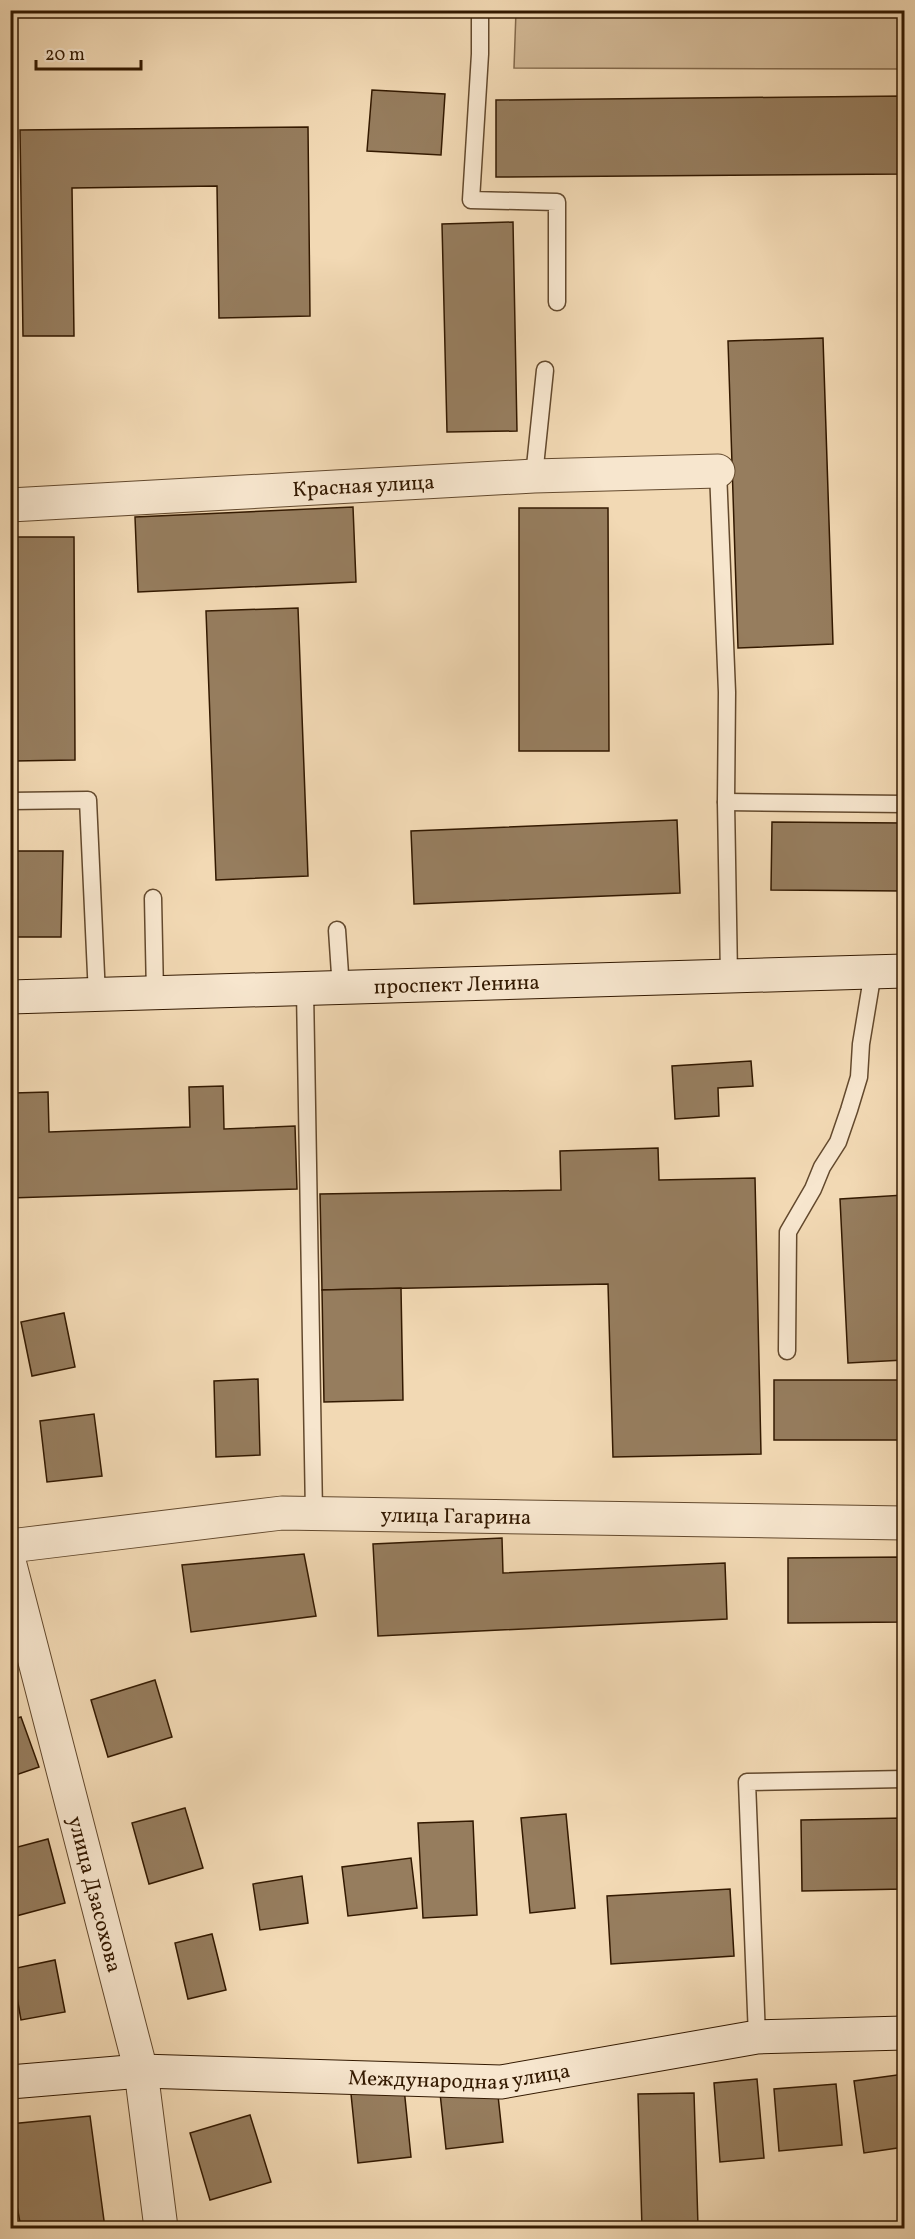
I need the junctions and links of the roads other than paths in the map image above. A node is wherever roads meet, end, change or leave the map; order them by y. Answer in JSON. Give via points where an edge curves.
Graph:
{"nodes":[{"id":1,"x":480,"y":10,"type":"edge"},
{"id":2,"x":557,"y":302,"type":"dead end"},
{"id":3,"x":545,"y":370,"type":"dead end"},
{"id":4,"x":718,"y":471,"type":"joint"},
{"id":5,"x":534,"y":476,"type":"junction"},
{"id":6,"x":10,"y":505,"type":"edge"},
{"id":7,"x":10,"y":801,"type":"edge"},
{"id":8,"x":726,"y":802,"type":"junction"},
{"id":9,"x":904,"y":804,"type":"edge"},
{"id":10,"x":153,"y":898,"type":"dead end"},
{"id":11,"x":338,"y":930,"type":"dead end"},
{"id":12,"x":889,"y":972,"type":"edge"},
{"id":13,"x":729,"y":977,"type":"junction"},
{"id":14,"x":340,"y":988,"type":"junction"},
{"id":15,"x":305,"y":990,"type":"junction"},
{"id":16,"x":155,"y":993,"type":"junction"},
{"id":17,"x":97,"y":996,"type":"junction"},
{"id":18,"x":10,"y":997,"type":"edge"},
{"id":19,"x":787,"y":1351,"type":"dead end"},
{"id":20,"x":314,"y":1514,"type":"junction"},
{"id":21,"x":904,"y":1523,"type":"edge"},
{"id":22,"x":10,"y":1546,"type":"edge"},
{"id":23,"x":10,"y":1565,"type":"edge"},
{"id":24,"x":904,"y":1779,"type":"edge"},
{"id":25,"x":904,"y":2033,"type":"edge"},
{"id":26,"x":757,"y":2037,"type":"junction"},
{"id":27,"x":141,"y":2071,"type":"junction"},
{"id":28,"x":10,"y":2082,"type":"edge"},
{"id":29,"x":161,"y":2229,"type":"edge"}],
"edges":[{"from":1,"to":2,"type":"lane","via":[[471,200],[557,202]]},
{"from":3,"to":5,"type":"lane"},
{"from":4,"to":5,"type":"street","name":"Красная улица"},
{"from":4,"to":8,"type":"lane","via":[[727,692]]},
{"from":5,"to":6,"type":"street","name":"Красная улица"},
{"from":7,"to":17,"type":"lane","via":[[88,800]]},
{"from":8,"to":9,"type":"lane"},
{"from":8,"to":13,"type":"lane"},
{"from":10,"to":16,"type":"lane"},
{"from":11,"to":14,"type":"lane"},
{"from":12,"to":13,"type":"street","name":"проспект Ленина"},
{"from":12,"to":19,"type":"lane","via":[[861,1044],[859,1077],[838,1142],[788,1232]]},
{"from":13,"to":14,"type":"street","name":"проспект Ленина"},
{"from":14,"to":15,"type":"street","name":"проспект Ленина"},
{"from":15,"to":16,"type":"street","name":"проспект Ленина"},
{"from":15,"to":20,"type":"lane"},
{"from":16,"to":17,"type":"street","name":"проспект Ленина"},
{"from":17,"to":18,"type":"street","name":"проспект Ленина"},
{"from":20,"to":21,"type":"street","name":"улица Гагарина"},
{"from":20,"to":22,"type":"street","name":"улица Гагарина","via":[[282,1513]]},
{"from":23,"to":27,"type":"street","name":"улица Дзасохова"},
{"from":24,"to":26,"type":"lane","via":[[747,1782]]},
{"from":25,"to":26,"type":"street","name":"Международная улица"},
{"from":26,"to":27,"type":"street","name":"Международная улица","via":[[501,2082]]},
{"from":27,"to":28,"type":"street","name":"Международная улица"},
{"from":27,"to":29,"type":"street","name":"улица Дзасохова"}]}
